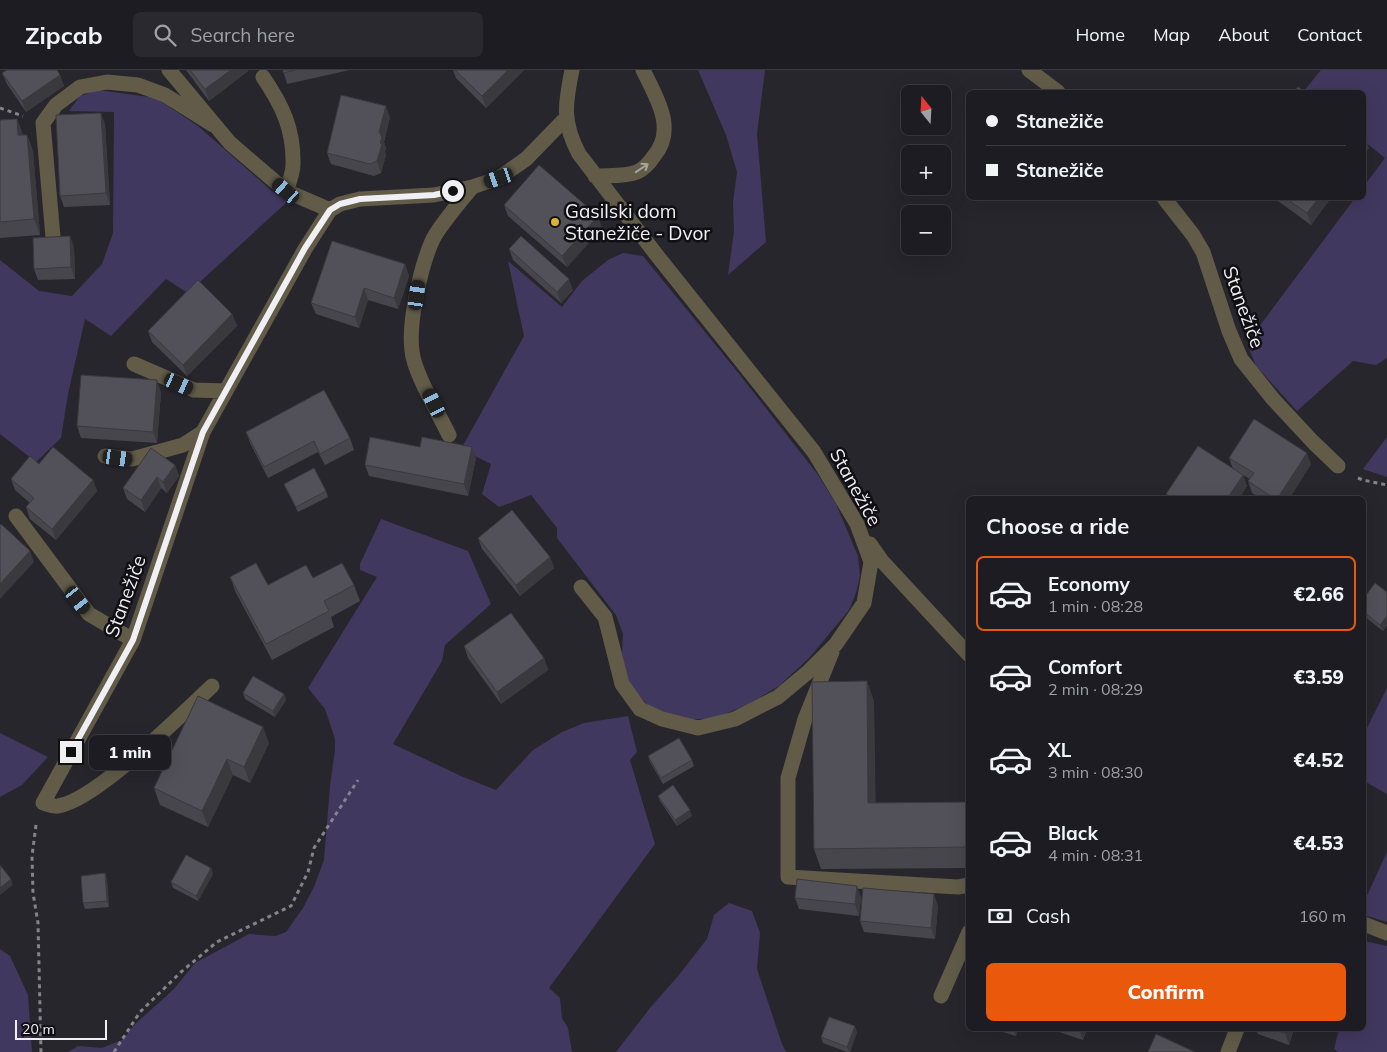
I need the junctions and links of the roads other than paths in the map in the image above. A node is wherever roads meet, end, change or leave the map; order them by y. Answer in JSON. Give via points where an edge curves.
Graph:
{"nodes":[{"id":1,"x":168,"y":70,"type":"edge"},
{"id":2,"x":572,"y":70,"type":"edge"},
{"id":3,"x":643,"y":70,"type":"edge"},
{"id":4,"x":1029,"y":70,"type":"edge"},
{"id":5,"x":262,"y":77,"type":"dead end"},
{"id":6,"x":1055,"y":90,"type":"edge"},
{"id":7,"x":566,"y":118,"type":"junction"},
{"id":8,"x":213,"y":125,"type":"junction"},
{"id":9,"x":595,"y":176,"type":"junction"},
{"id":10,"x":472,"y":187,"type":"junction"},
{"id":11,"x":286,"y":191,"type":"junction"},
{"id":12,"x":1166,"y":200,"type":"edge"},
{"id":13,"x":330,"y":210,"type":"junction"},
{"id":14,"x":53,"y":238,"type":"edge"},
{"id":15,"x":134,"y":364,"type":"dead end"},
{"id":16,"x":226,"y":391,"type":"junction"},
{"id":17,"x":203,"y":432,"type":"junction"},
{"id":18,"x":449,"y":435,"type":"dead end"},
{"id":19,"x":105,"y":456,"type":"dead end"},
{"id":20,"x":1338,"y":466,"type":"road end"},
{"id":21,"x":16,"y":516,"type":"dead end"},
{"id":22,"x":857,"y":524,"type":"junction"},
{"id":23,"x":581,"y":587,"type":"dead end"},
{"id":24,"x":133,"y":640,"type":"junction"},
{"id":25,"x":836,"y":644,"type":"junction"},
{"id":26,"x":966,"y":652,"type":"edge"},
{"id":27,"x":212,"y":686,"type":"dead end"},
{"id":28,"x":966,"y":886,"type":"edge"},
{"id":29,"x":1366,"y":925,"type":"edge"},
{"id":30,"x":1387,"y":933,"type":"edge"},
{"id":31,"x":966,"y":939,"type":"edge"},
{"id":32,"x":941,"y":996,"type":"dead end"},
{"id":33,"x":1236,"y":1031,"type":"edge"},
{"id":34,"x":1228,"y":1052,"type":"edge"}],
"edges":[{"from":1,"to":8,"type":"street"},
{"from":2,"to":7,"type":"street","name":"Stanežiče"},
{"from":9,"to":3,"type":"street","one_way":true,"via":[[638,172],[649,163],[663,142],[664,116]]},
{"from":4,"to":6,"type":"street"},
{"from":5,"to":11,"type":"street","via":[[279,102],[288,124],[293,166]]},
{"from":7,"to":9,"type":"street","name":"Stanežiče","via":[[572,141]]},
{"from":7,"to":10,"type":"street","via":[[526,159],[499,178]]},
{"from":8,"to":11,"type":"street"},
{"from":8,"to":14,"type":"street","via":[[165,95],[138,84],[107,82],[80,87],[56,105],[43,123]]},
{"from":9,"to":22,"type":"street","name":"Stanežiče","via":[[814,452]]},
{"from":10,"to":13,"type":"street","via":[[434,195],[360,199]]},
{"from":10,"to":18,"type":"street","via":[[434,238],[419,279],[412,327],[412,352],[418,371]]},
{"from":11,"to":13,"type":"street"},
{"from":12,"to":20,"type":"street","name":"Stanežiče","via":[[1203,252],[1240,359],[1273,399]]},
{"from":13,"to":16,"type":"street","name":"Stanežiče","via":[[305,248]]},
{"from":15,"to":16,"type":"street","via":[[194,390]]},
{"from":16,"to":17,"type":"street","name":"Stanežiče"},
{"from":17,"to":19,"type":"street","via":[[183,445],[132,459]]},
{"from":17,"to":24,"type":"street","name":"Stanežiče"},
{"from":21,"to":24,"type":"street","via":[[89,614]]},
{"from":22,"to":25,"type":"street","name":"Stanežiče","via":[[871,562],[864,603]]},
{"from":22,"to":26,"type":"street","via":[[882,561]]},
{"from":23,"to":25,"type":"street","name":"Stanežiče","via":[[605,617],[622,684],[640,709],[662,719],[698,728],[735,720],[778,698]]},
{"from":24,"to":27,"type":"street","name":"Stanežiče","via":[[43,803],[57,806],[80,798],[146,746]]},
{"from":25,"to":28,"type":"street","via":[[804,720],[788,778],[788,877]]},
{"from":29,"to":30,"type":"street"},
{"from":31,"to":32,"type":"street"},
{"from":33,"to":34,"type":"street"}]}
